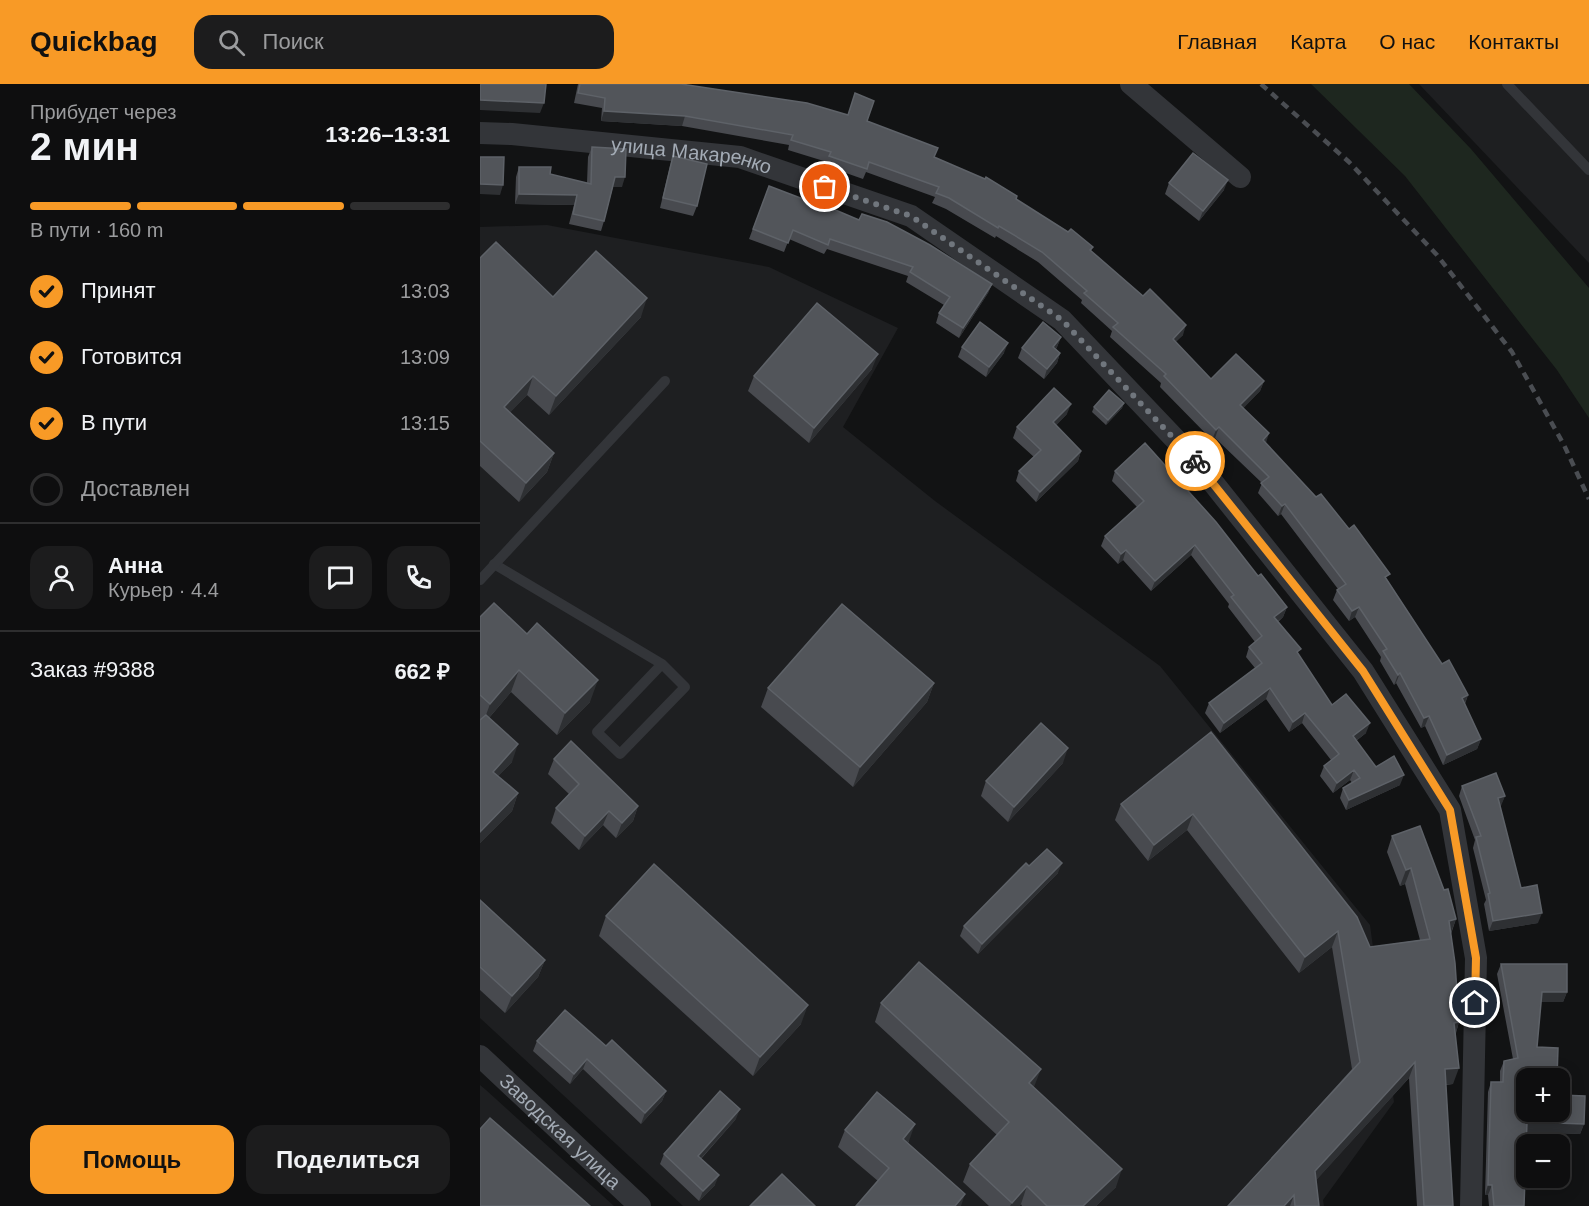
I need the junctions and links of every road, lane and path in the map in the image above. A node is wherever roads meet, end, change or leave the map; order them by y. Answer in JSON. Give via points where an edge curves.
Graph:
{"nodes":[{"id":1,"x":1131,"y":84,"type":"edge"},
{"id":2,"x":1508,"y":84,"type":"edge"},
{"id":3,"x":480,"y":133,"type":"edge"},
{"id":4,"x":1589,"y":170,"type":"edge"},
{"id":5,"x":1240,"y":177,"type":"dead end"},
{"id":6,"x":664,"y":381,"type":"dead end"},
{"id":7,"x":494,"y":564,"type":"junction"},
{"id":8,"x":480,"y":580,"type":"edge"},
{"id":9,"x":662,"y":664,"type":"junction"},
{"id":10,"x":480,"y":1056,"type":"edge"},
{"id":11,"x":640,"y":1206,"type":"edge"},
{"id":12,"x":1471,"y":1206,"type":"edge"}],
"edges":[{"from":1,"to":5,"type":"street"},
{"from":2,"to":4,"type":"lane"},
{"from":3,"to":12,"type":"street","name":"улица Макаренко","via":[[740,157],[911,216],[1062,320],[1195,460],[1363,671],[1450,810],[1476,958]]},
{"from":6,"to":7,"type":"lane"},
{"from":7,"to":8,"type":"lane"},
{"from":7,"to":9,"type":"lane"},
{"from":9,"to":9,"type":"lane","via":[[597,732],[620,754],[685,687]]},
{"from":10,"to":11,"type":"street","name":"Заводская улица"}]}
